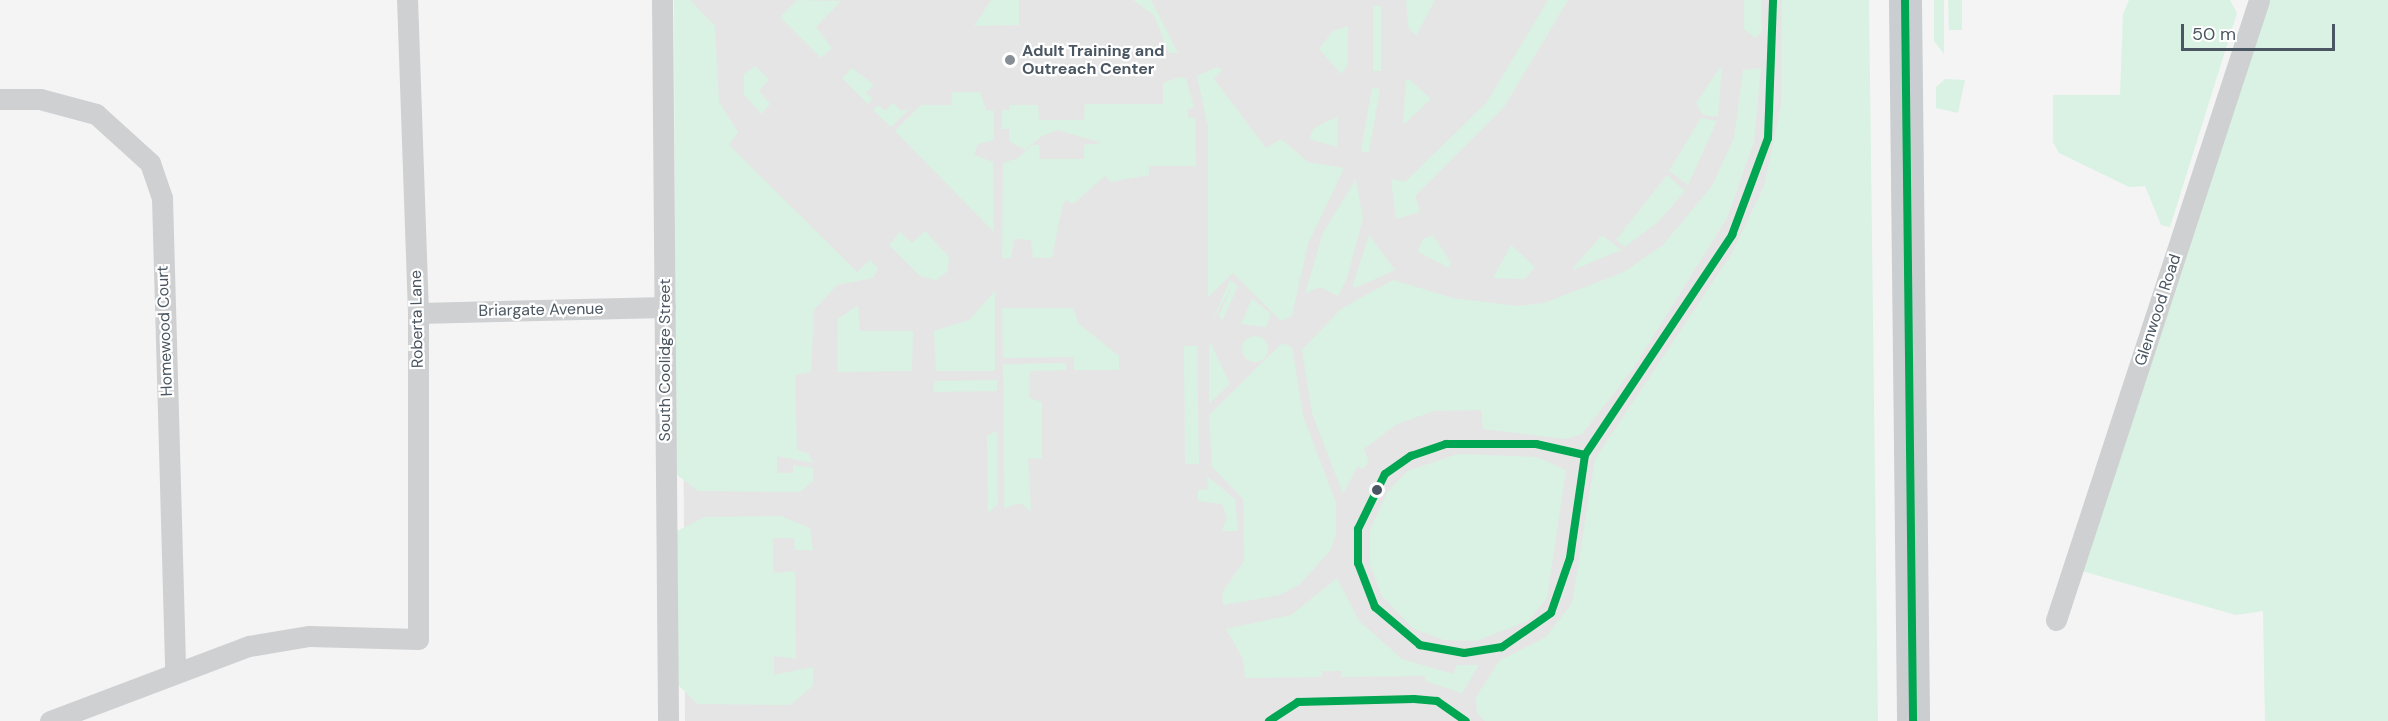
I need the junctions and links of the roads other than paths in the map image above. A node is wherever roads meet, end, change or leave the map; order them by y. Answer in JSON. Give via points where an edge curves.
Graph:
{"nodes":[{"id":1,"x":407,"y":0,"type":"edge"},
{"id":2,"x":662,"y":0,"type":"edge"},
{"id":3,"x":1905,"y":0,"type":"edge"},
{"id":4,"x":2259,"y":0,"type":"edge"},
{"id":5,"x":0,"y":99,"type":"edge"},
{"id":6,"x":664,"y":307,"type":"junction"},
{"id":7,"x":418,"y":313,"type":"junction"},
{"id":8,"x":2056,"y":620,"type":"dead end"},
{"id":9,"x":175,"y":671,"type":"junction"},
{"id":10,"x":50,"y":721,"type":"edge"},
{"id":11,"x":668,"y":721,"type":"edge"},
{"id":12,"x":1913,"y":721,"type":"edge"}],
"edges":[{"from":1,"to":7,"type":"street","name":"Roberta Lane"},
{"from":2,"to":6,"type":"street","name":"South Coolidge Street"},
{"from":3,"to":12,"type":"main road"},
{"from":4,"to":8,"type":"street","name":"Glenwood Road"},
{"from":5,"to":9,"type":"street","name":"Homewood Court","via":[[39,99],[96,114],[150,163],[162,198]]},
{"from":6,"to":7,"type":"street","name":"Briargate Avenue"},
{"from":6,"to":11,"type":"street","name":"South Coolidge Street"},
{"from":7,"to":9,"type":"street","name":"Roberta Lane","via":[[418,639],[309,636],[249,646]]},
{"from":9,"to":10,"type":"street"}]}
